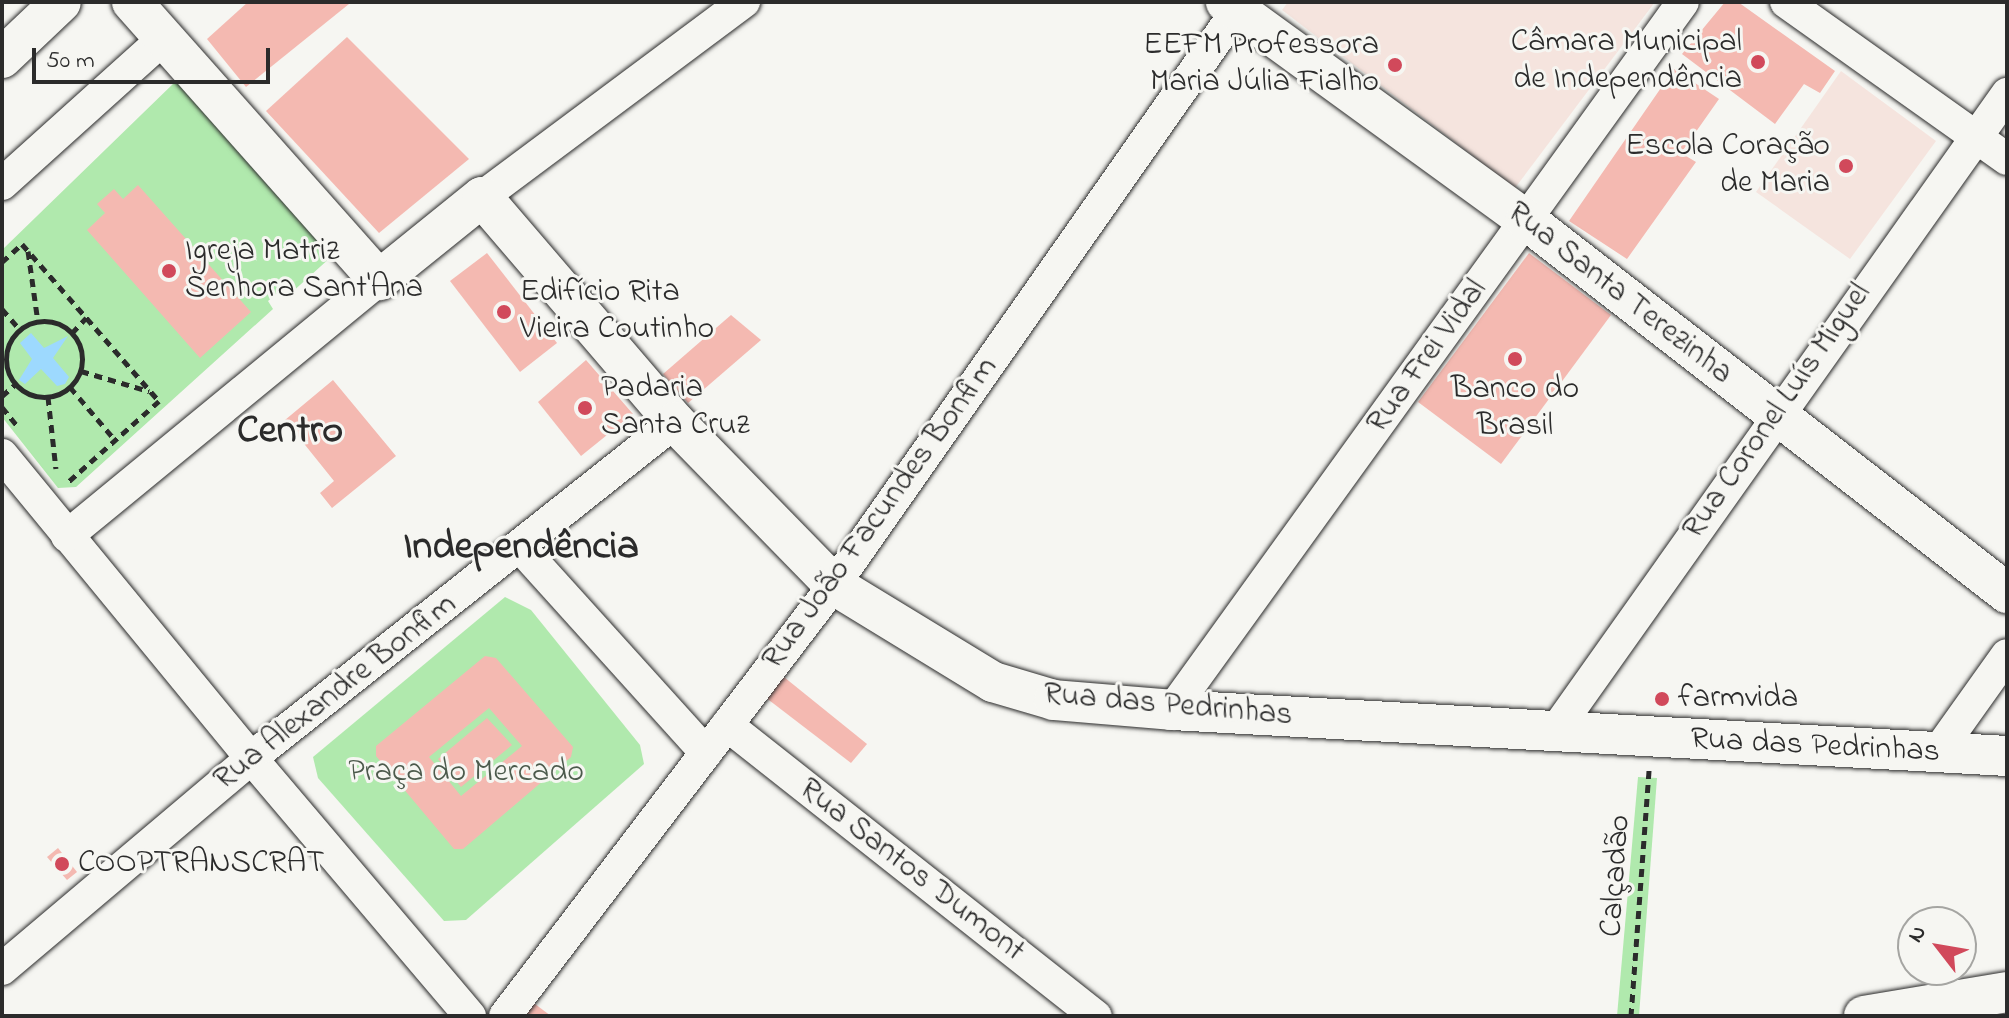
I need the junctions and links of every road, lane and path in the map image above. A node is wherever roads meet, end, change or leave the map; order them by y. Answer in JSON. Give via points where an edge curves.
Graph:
{"nodes":[{"id":1,"x":61,"y":2,"type":"edge"},
{"id":2,"x":132,"y":2,"type":"edge"},
{"id":3,"x":744,"y":2,"type":"edge"},
{"id":4,"x":1683,"y":2,"type":"edge"},
{"id":5,"x":1786,"y":2,"type":"edge"},
{"id":6,"x":1235,"y":5,"type":"edge"},
{"id":7,"x":164,"y":38,"type":"junction"},
{"id":8,"x":2,"y":58,"type":"edge"},
{"id":9,"x":2007,"y":94,"type":"edge"},
{"id":10,"x":1977,"y":136,"type":"junction"},
{"id":11,"x":2007,"y":159,"type":"edge"},
{"id":12,"x":2,"y":184,"type":"edge"},
{"id":13,"x":482,"y":197,"type":"junction"},
{"id":14,"x":1526,"y":220,"type":"junction"},
{"id":15,"x":28,"y":250,"type":"junction"},
{"id":16,"x":2,"y":262,"type":"edge"},
{"id":17,"x":379,"y":280,"type":"junction"},
{"id":18,"x":2,"y":309,"type":"edge"},
{"id":19,"x":86,"y":318,"type":"junction"},
{"id":20,"x":38,"y":322,"type":"junction"},
{"id":21,"x":20,"y":330,"type":"junction"},
{"id":22,"x":72,"y":333,"type":"junction"},
{"id":23,"x":5,"y":345,"type":"edge"},
{"id":24,"x":81,"y":371,"type":"junction"},
{"id":25,"x":16,"y":384,"type":"junction"},
{"id":26,"x":70,"y":387,"type":"junction"},
{"id":27,"x":150,"y":391,"type":"junction"},
{"id":28,"x":2,"y":396,"type":"edge"},
{"id":29,"x":48,"y":397,"type":"junction"},
{"id":30,"x":2,"y":407,"type":"edge"},
{"id":31,"x":1773,"y":415,"type":"junction"},
{"id":32,"x":675,"y":422,"type":"junction"},
{"id":33,"x":116,"y":441,"type":"junction"},
{"id":34,"x":16,"y":448,"type":"edge"},
{"id":35,"x":47,"y":463,"type":"dead end"},
{"id":36,"x":56,"y":474,"type":"junction"},
{"id":37,"x":67,"y":536,"type":"junction"},
{"id":38,"x":521,"y":548,"type":"junction"},
{"id":39,"x":834,"y":585,"type":"junction"},
{"id":40,"x":2007,"y":593,"type":"edge"},
{"id":41,"x":2007,"y":655,"type":"edge"},
{"id":42,"x":1172,"y":710,"type":"junction"},
{"id":43,"x":727,"y":725,"type":"junction"},
{"id":44,"x":1553,"y":734,"type":"junction"},
{"id":45,"x":1651,"y":739,"type":"junction"},
{"id":46,"x":706,"y":753,"type":"junction"},
{"id":47,"x":1937,"y":753,"type":"junction"},
{"id":48,"x":2007,"y":756,"type":"edge"},
{"id":49,"x":252,"y":759,"type":"junction"},
{"id":50,"x":2,"y":969,"type":"edge"},
{"id":51,"x":2007,"y":992,"type":"edge"},
{"id":52,"x":470,"y":1016,"type":"edge"},
{"id":53,"x":505,"y":1016,"type":"edge"},
{"id":54,"x":1096,"y":1016,"type":"edge"},
{"id":55,"x":1631,"y":1016,"type":"edge"},
{"id":56,"x":1864,"y":1016,"type":"edge"}],
"edges":[{"from":1,"to":8,"type":"main road"},
{"from":2,"to":7,"type":"main road"},
{"from":3,"to":13,"type":"street"},
{"from":4,"to":14,"type":"street","name":"Rua Frei Vidal"},
{"from":5,"to":10,"type":"street"},
{"from":6,"to":14,"type":"main road","name":"Rua Santa Terezinha"},
{"from":6,"to":39,"type":"street","name":"Rua João Facundes Bonfim"},
{"from":7,"to":12,"type":"street"},
{"from":7,"to":17,"type":"main road"},
{"from":9,"to":10,"type":"street","name":"Rua Coronel Luís Miguel"},
{"from":10,"to":11,"type":"street"},
{"from":10,"to":31,"type":"street","name":"Rua Coronel Luís Miguel"},
{"from":13,"to":17,"type":"main road"},
{"from":13,"to":32,"type":"main road","name":"Rua das Pedrinhas"},
{"from":14,"to":31,"type":"main road","name":"Rua Santa Terezinha"},
{"from":14,"to":42,"type":"street","name":"Rua Frei Vidal"},
{"from":15,"to":16,"type":"path","via":[[22,244]]},
{"from":15,"to":19,"type":"path"},
{"from":15,"to":20,"type":"path"},
{"from":17,"to":37,"type":"street"},
{"from":18,"to":21,"type":"path"},
{"from":19,"to":22,"type":"path"},
{"from":19,"to":27,"type":"path"},
{"from":20,"to":21,"type":"path"},
{"from":20,"to":22,"type":"path"},
{"from":21,"to":23,"type":"path"},
{"from":22,"to":24,"type":"path"},
{"from":23,"to":25,"type":"path"},
{"from":24,"to":26,"type":"path"},
{"from":24,"to":27,"type":"path"},
{"from":25,"to":28,"type":"path"},
{"from":25,"to":29,"type":"path"},
{"from":26,"to":29,"type":"path"},
{"from":26,"to":33,"type":"path"},
{"from":27,"to":33,"type":"path","via":[[159,401]]},
{"from":29,"to":36,"type":"path"},
{"from":30,"to":34,"type":"path"},
{"from":31,"to":40,"type":"main road","name":"Rua Santa Terezinha"},
{"from":31,"to":44,"type":"street","name":"Rua Coronel Luís Miguel"},
{"from":32,"to":38,"type":"street","name":"Rua Alexandre Bonfim"},
{"from":32,"to":39,"type":"main road","name":"Rua das Pedrinhas"},
{"from":33,"to":36,"type":"path","via":[[65,485]]},
{"from":34,"to":37,"type":"street"},
{"from":35,"to":36,"type":"path"},
{"from":37,"to":49,"type":"street"},
{"from":38,"to":46,"type":"street"},
{"from":38,"to":49,"type":"street","name":"Rua Alexandre Bonfim"},
{"from":39,"to":42,"type":"main road","name":"Rua das Pedrinhas","via":[[993,682],[1054,700]]},
{"from":39,"to":43,"type":"street","name":"Rua João Facundes Bonfim"},
{"from":41,"to":47,"type":"street"},
{"from":42,"to":44,"type":"main road","name":"Rua das Pedrinhas"},
{"from":43,"to":46,"type":"street","name":"Rua João Facundes Bonfim"},
{"from":43,"to":54,"type":"street","name":"Rua Santos Dumont"},
{"from":44,"to":45,"type":"main road","name":"Rua das Pedrinhas"},
{"from":45,"to":47,"type":"main road","name":"Rua das Pedrinhas"},
{"from":45,"to":55,"type":"path","name":"Calçadão"},
{"from":46,"to":53,"type":"street","name":"Rua João Facundes Bonfim"},
{"from":47,"to":48,"type":"main road","name":"Rua das Pedrinhas"},
{"from":49,"to":50,"type":"street","name":"Rua Alexandre Bonfim"},
{"from":49,"to":52,"type":"street"},
{"from":51,"to":56,"type":"main road"}]}
